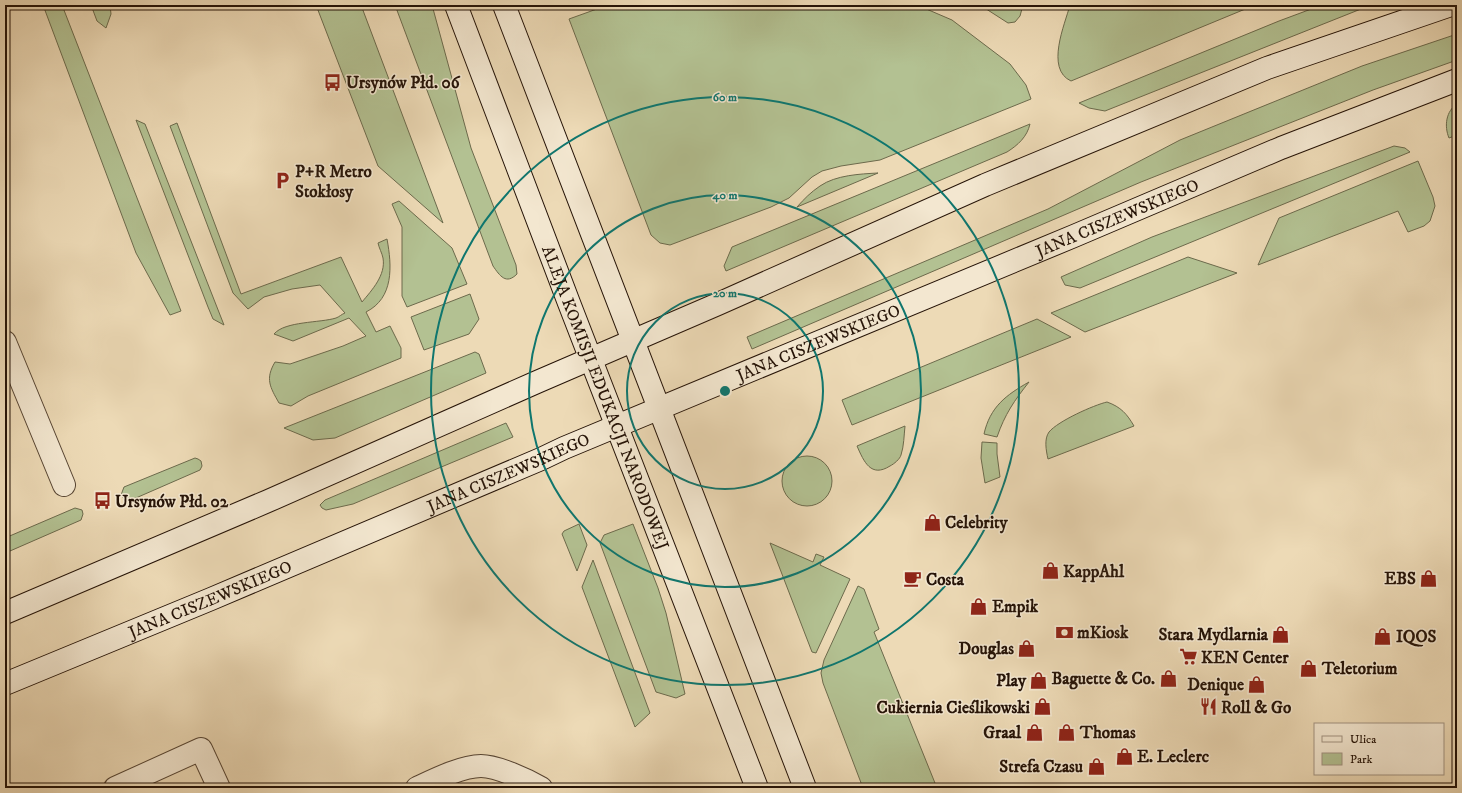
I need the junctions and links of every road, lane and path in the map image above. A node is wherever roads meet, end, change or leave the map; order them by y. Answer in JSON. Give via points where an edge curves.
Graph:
{"nodes":[{"id":1,"x":456,"y":5,"type":"edge"},
{"id":2,"x":504,"y":5,"type":"edge"},
{"id":3,"x":1452,"y":5,"type":"edge"},
{"id":4,"x":1457,"y":80,"type":"edge"},
{"id":5,"x":633,"y":341,"type":"junction"},
{"id":6,"x":5,"y":342,"type":"edge"},
{"id":7,"x":592,"y":358,"type":"junction"},
{"id":8,"x":659,"y":409,"type":"junction"},
{"id":9,"x":618,"y":426,"type":"junction"},
{"id":10,"x":64,"y":485,"type":"dead end"},
{"id":11,"x":5,"y":613,"type":"edge"},
{"id":12,"x":5,"y":684,"type":"edge"},
{"id":13,"x":115,"y":788,"type":"edge"},
{"id":14,"x":219,"y":788,"type":"edge"},
{"id":15,"x":417,"y":788,"type":"edge"},
{"id":16,"x":541,"y":788,"type":"edge"},
{"id":17,"x":757,"y":788,"type":"edge"},
{"id":18,"x":804,"y":788,"type":"edge"}],
"edges":[{"from":1,"to":7,"type":"street","name":"ALEJA KOMISJI EDUKACJI NARODOWEJ"},
{"from":2,"to":5,"type":"street"},
{"from":3,"to":5,"type":"street","via":[[1267,68],[1081,144]]},
{"from":4,"to":8,"type":"street","name":"JANA CISZEWSKIEGO","via":[[1281,148]]},
{"from":5,"to":7,"type":"street"},
{"from":5,"to":8,"type":"street"},
{"from":6,"to":10,"type":"street"},
{"from":7,"to":9,"type":"street","name":"ALEJA KOMISJI EDUKACJI NARODOWEJ"},
{"from":7,"to":11,"type":"street","via":[[268,501]]},
{"from":8,"to":9,"type":"street","name":"JANA CISZEWSKIEGO"},
{"from":8,"to":18,"type":"street"},
{"from":9,"to":12,"type":"street","name":"JANA CISZEWSKIEGO"},
{"from":9,"to":17,"type":"street","name":"ALEJA KOMISJI EDUKACJI NARODOWEJ"},
{"from":13,"to":14,"type":"street","via":[[201,749]]},
{"from":15,"to":16,"type":"street","via":[[448,774],[479,765],[506,772]]}]}
